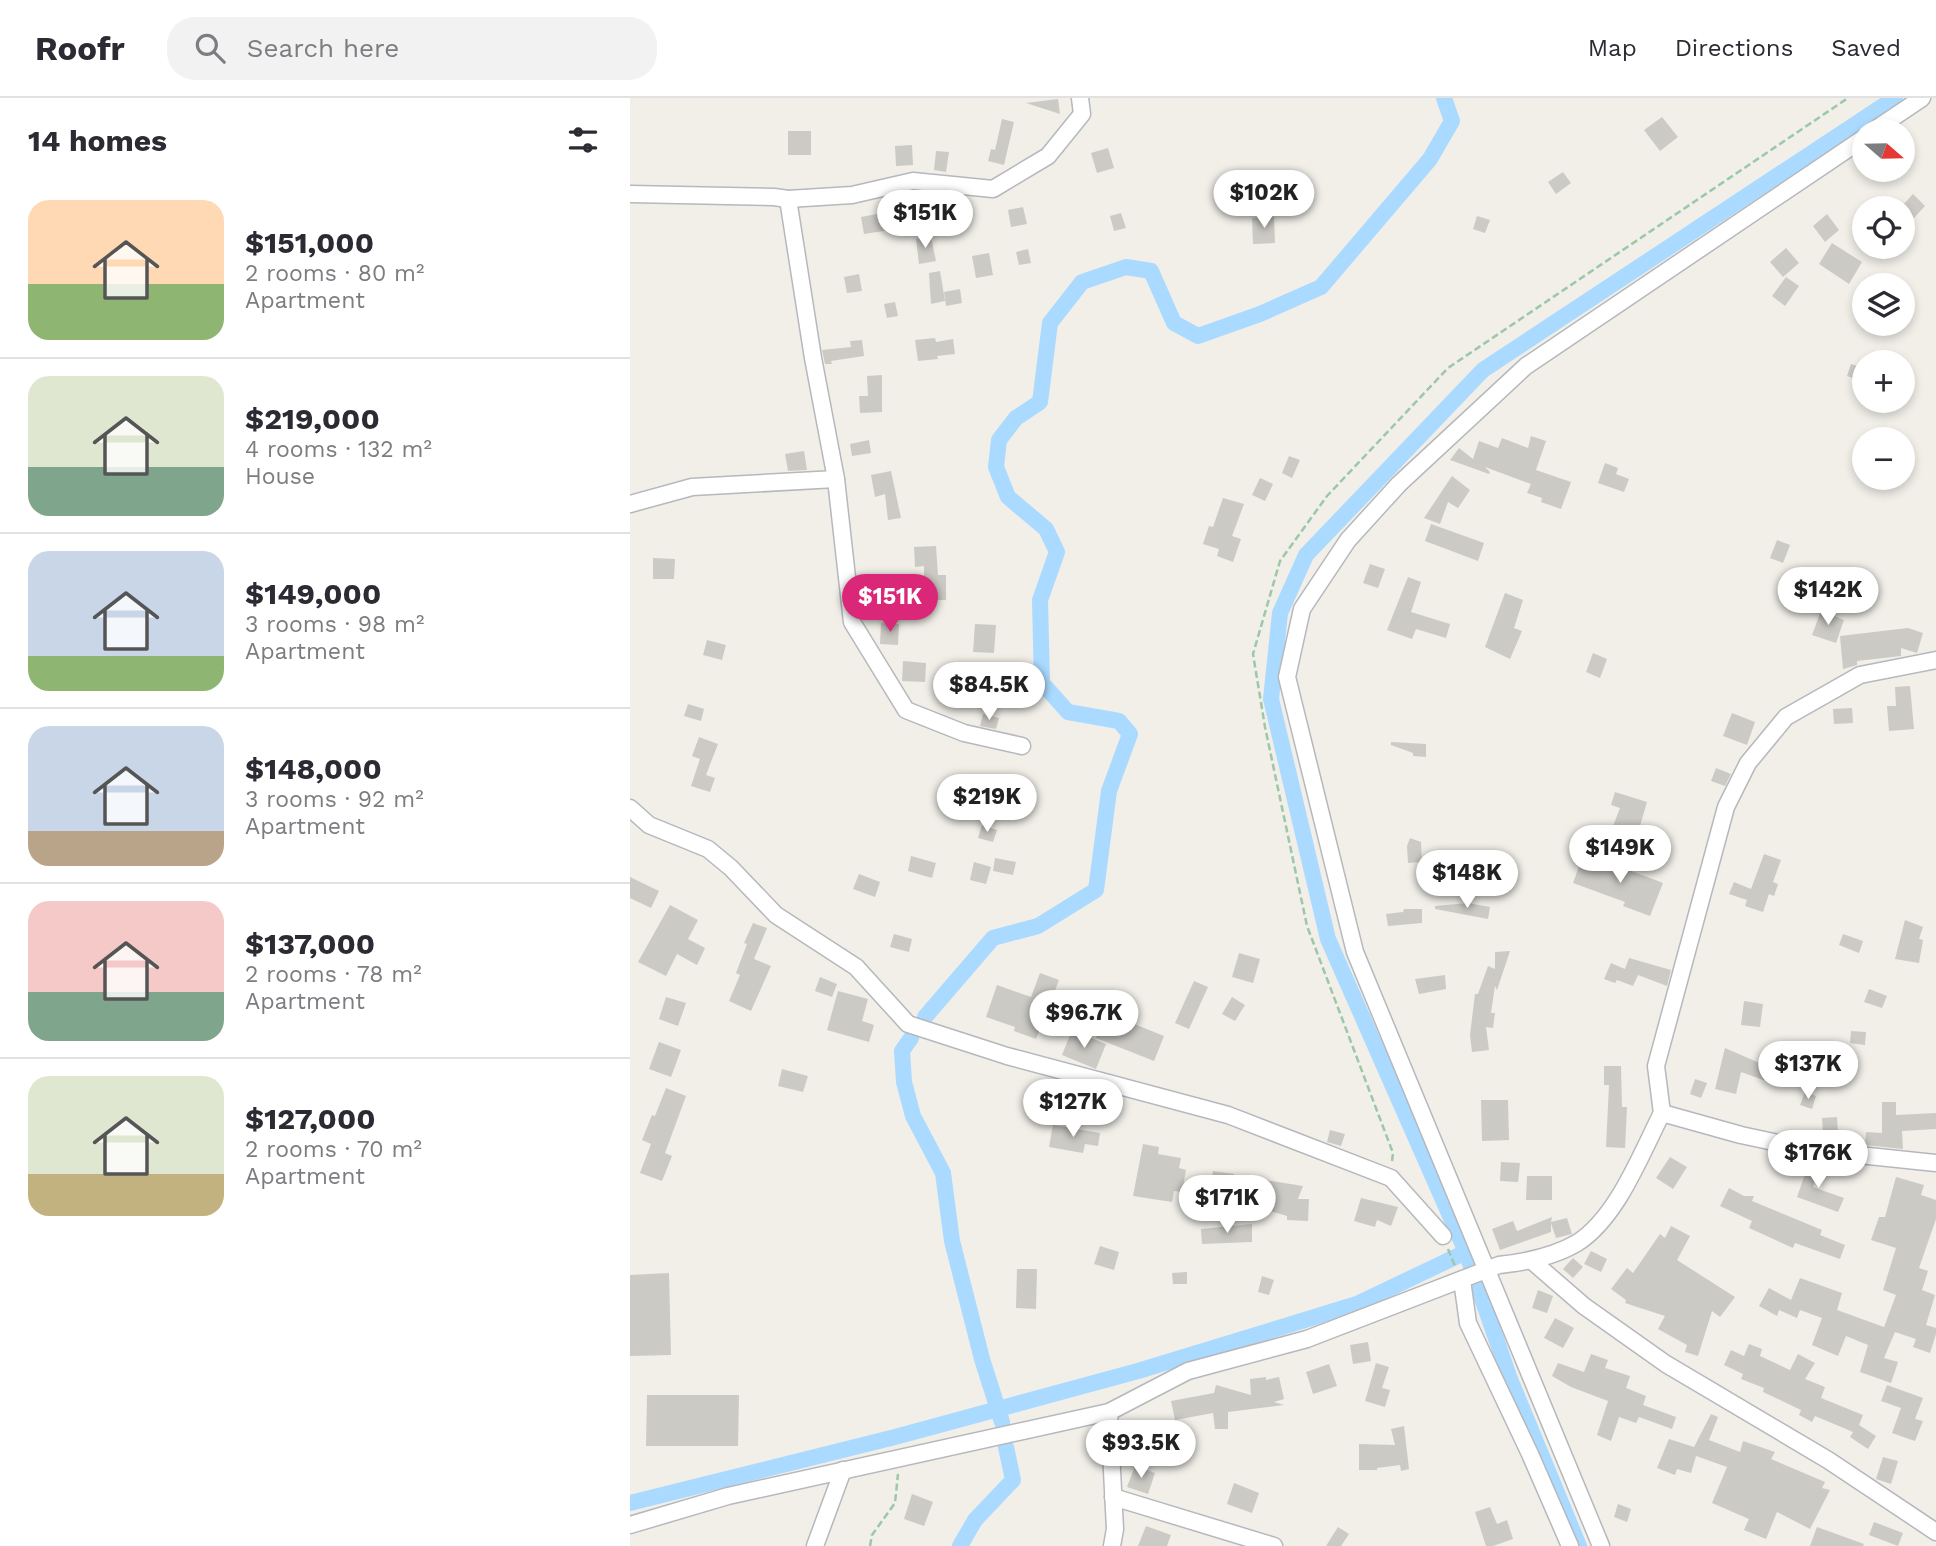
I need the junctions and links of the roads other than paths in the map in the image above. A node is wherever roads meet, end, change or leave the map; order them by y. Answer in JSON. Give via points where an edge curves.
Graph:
{"nodes":[{"id":1,"x":1080,"y":98,"type":"edge"},
{"id":2,"x":1922,"y":98,"type":"edge"},
{"id":3,"x":1891,"y":119,"type":"edge"},
{"id":4,"x":1852,"y":146,"type":"edge"},
{"id":5,"x":630,"y":194,"type":"edge"},
{"id":6,"x":788,"y":199,"type":"junction"},
{"id":7,"x":836,"y":479,"type":"junction"},
{"id":8,"x":630,"y":504,"type":"edge"},
{"id":9,"x":1936,"y":660,"type":"edge"},
{"id":10,"x":1022,"y":746,"type":"dead end"},
{"id":11,"x":630,"y":808,"type":"edge"},
{"id":12,"x":1662,"y":1113,"type":"junction"},
{"id":13,"x":1936,"y":1163,"type":"edge"},
{"id":14,"x":1443,"y":1236,"type":"road end"},
{"id":15,"x":1532,"y":1261,"type":"junction"},
{"id":16,"x":1487,"y":1270,"type":"junction"},
{"id":17,"x":1460,"y":1276,"type":"junction"},
{"id":18,"x":1109,"y":1412,"type":"junction"},
{"id":19,"x":843,"y":1470,"type":"junction"},
{"id":20,"x":1113,"y":1497,"type":"junction"},
{"id":21,"x":630,"y":1525,"type":"edge"},
{"id":22,"x":1933,"y":1526,"type":"edge"},
{"id":23,"x":815,"y":1546,"type":"edge"},
{"id":24,"x":1112,"y":1546,"type":"edge"},
{"id":25,"x":1275,"y":1546,"type":"edge"},
{"id":26,"x":1570,"y":1546,"type":"edge"},
{"id":27,"x":1601,"y":1546,"type":"edge"}],
"edges":[{"from":1,"to":6,"type":"street","via":[[1082,114],[1048,156],[993,189],[912,181],[852,195]]},
{"from":2,"to":3,"type":"street"},
{"from":4,"to":16,"type":"street","via":[[1526,366],[1399,484],[1348,540],[1302,609],[1287,677],[1355,952]]},
{"from":5,"to":6,"type":"street"},
{"from":6,"to":7,"type":"street"},
{"from":7,"to":8,"type":"street","via":[[692,487]]},
{"from":7,"to":10,"type":"street","via":[[852,622],[906,710],[964,733]]},
{"from":9,"to":12,"type":"street","via":[[1860,675],[1786,717],[1748,763],[1727,807],[1656,1066]]},
{"from":11,"to":14,"type":"street","via":[[649,825],[708,849],[776,915],[856,967],[908,1024],[1007,1056],[1228,1115],[1391,1178]]},
{"from":12,"to":13,"type":"street","via":[[1811,1150]]},
{"from":12,"to":15,"type":"street","via":[[1608,1214],[1577,1242]]},
{"from":15,"to":16,"type":"street"},
{"from":15,"to":22,"type":"street","via":[[1584,1306],[1666,1364]]},
{"from":16,"to":17,"type":"street"},
{"from":16,"to":27,"type":"street"},
{"from":17,"to":18,"type":"street","via":[[1307,1339],[1188,1371]]},
{"from":17,"to":26,"type":"street","via":[[1468,1323]]},
{"from":18,"to":19,"type":"street"},
{"from":18,"to":20,"type":"street"},
{"from":19,"to":21,"type":"street"},
{"from":19,"to":23,"type":"street"},
{"from":20,"to":24,"type":"street"},
{"from":20,"to":25,"type":"street"}]}
